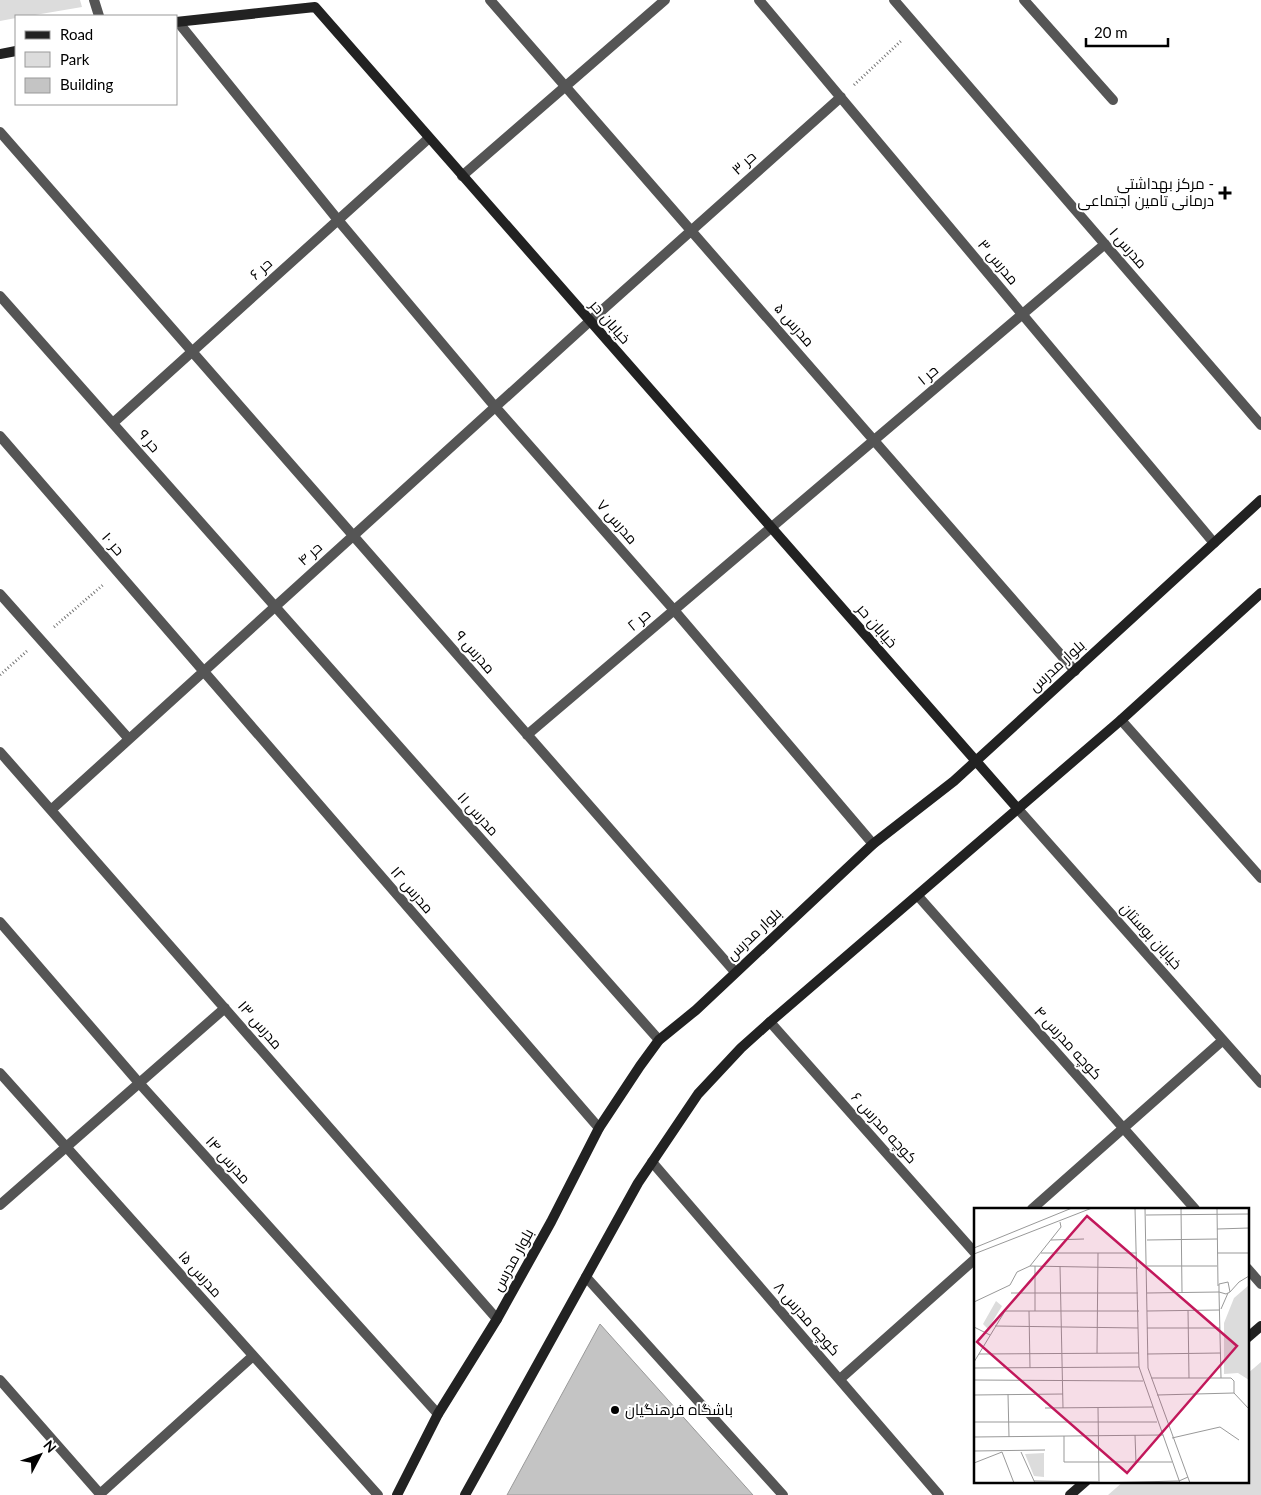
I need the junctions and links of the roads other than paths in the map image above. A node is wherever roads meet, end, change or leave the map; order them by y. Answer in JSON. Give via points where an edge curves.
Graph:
{"nodes":[{"id":1,"x":94,"y":0,"type":"edge"},
{"id":2,"x":490,"y":0,"type":"edge"},
{"id":3,"x":665,"y":0,"type":"edge"},
{"id":4,"x":759,"y":0,"type":"edge"},
{"id":5,"x":894,"y":0,"type":"edge"},
{"id":6,"x":1024,"y":0,"type":"edge"},
{"id":7,"x":99,"y":15,"type":"edge"},
{"id":8,"x":178,"y":22,"type":"edge"},
{"id":9,"x":178,"y":23,"type":"edge"},
{"id":10,"x":15,"y":51,"type":"edge"},
{"id":11,"x":0,"y":54,"type":"edge"},
{"id":12,"x":566,"y":86,"type":"junction"},
{"id":13,"x":841,"y":97,"type":"junction"},
{"id":14,"x":1113,"y":100,"type":"dead end"},
{"id":15,"x":0,"y":132,"type":"edge"},
{"id":16,"x":429,"y":138,"type":"junction"},
{"id":17,"x":462,"y":176,"type":"junction"},
{"id":18,"x":338,"y":220,"type":"junction"},
{"id":19,"x":692,"y":230,"type":"junction"},
{"id":20,"x":1105,"y":244,"type":"junction"},
{"id":21,"x":0,"y":296,"type":"edge"},
{"id":22,"x":1022,"y":314,"type":"junction"},
{"id":23,"x":590,"y":321,"type":"junction"},
{"id":24,"x":192,"y":352,"type":"junction"},
{"id":25,"x":496,"y":407,"type":"junction"},
{"id":26,"x":113,"y":423,"type":"junction"},
{"id":27,"x":1261,"y":425,"type":"edge"},
{"id":28,"x":0,"y":436,"type":"edge"},
{"id":29,"x":874,"y":440,"type":"junction"},
{"id":30,"x":1261,"y":500,"type":"edge"},
{"id":31,"x":770,"y":528,"type":"junction"},
{"id":32,"x":353,"y":536,"type":"junction"},
{"id":33,"x":1214,"y":542,"type":"junction"},
{"id":34,"x":1261,"y":593,"type":"edge"},
{"id":35,"x":0,"y":594,"type":"edge"},
{"id":36,"x":275,"y":607,"type":"junction"},
{"id":37,"x":674,"y":610,"type":"junction"},
{"id":38,"x":1075,"y":670,"type":"junction"},
{"id":39,"x":203,"y":671,"type":"junction"},
{"id":40,"x":1121,"y":720,"type":"junction"},
{"id":41,"x":527,"y":734,"type":"junction"},
{"id":42,"x":129,"y":739,"type":"junction"},
{"id":43,"x":0,"y":752,"type":"edge"},
{"id":44,"x":975,"y":761,"type":"junction"},
{"id":45,"x":1018,"y":809,"type":"junction"},
{"id":46,"x":51,"y":810,"type":"junction"},
{"id":47,"x":873,"y":844,"type":"junction"},
{"id":48,"x":1261,"y":878,"type":"edge"},
{"id":49,"x":918,"y":896,"type":"junction"},
{"id":50,"x":0,"y":922,"type":"edge"},
{"id":51,"x":735,"y":972,"type":"junction"},
{"id":52,"x":225,"y":1008,"type":"junction"},
{"id":53,"x":770,"y":1022,"type":"junction"},
{"id":54,"x":659,"y":1040,"type":"junction"},
{"id":55,"x":1222,"y":1040,"type":"junction"},
{"id":56,"x":0,"y":1073,"type":"edge"},
{"id":57,"x":1261,"y":1083,"type":"edge"},
{"id":58,"x":140,"y":1084,"type":"junction"},
{"id":59,"x":599,"y":1128,"type":"junction"},
{"id":60,"x":1123,"y":1128,"type":"junction"},
{"id":61,"x":66,"y":1147,"type":"junction"},
{"id":62,"x":652,"y":1162,"type":"junction"},
{"id":63,"x":0,"y":1205,"type":"edge"},
{"id":64,"x":1033,"y":1208,"type":"edge"},
{"id":65,"x":1194,"y":1208,"type":"edge"},
{"id":66,"x":974,"y":1252,"type":"edge"},
{"id":67,"x":974,"y":1260,"type":"edge"},
{"id":68,"x":1248,"y":1269,"type":"edge"},
{"id":69,"x":586,"y":1277,"type":"junction"},
{"id":70,"x":1261,"y":1284,"type":"edge"},
{"id":71,"x":497,"y":1319,"type":"junction"},
{"id":72,"x":1261,"y":1326,"type":"edge"},
{"id":73,"x":1248,"y":1337,"type":"edge"},
{"id":74,"x":253,"y":1356,"type":"junction"},
{"id":75,"x":840,"y":1379,"type":"junction"},
{"id":76,"x":0,"y":1380,"type":"edge"},
{"id":77,"x":438,"y":1414,"type":"junction"},
{"id":78,"x":1085,"y":1482,"type":"edge"},
{"id":79,"x":101,"y":1494,"type":"edge"},
{"id":80,"x":378,"y":1495,"type":"edge"},
{"id":81,"x":397,"y":1495,"type":"edge"},
{"id":82,"x":465,"y":1495,"type":"edge"},
{"id":83,"x":783,"y":1495,"type":"edge"},
{"id":84,"x":939,"y":1495,"type":"edge"},
{"id":85,"x":1070,"y":1495,"type":"edge"}],
"edges":[{"from":1,"to":7,"type":"street"},
{"from":2,"to":12,"type":"street","name":"مدرس ۵"},
{"from":3,"to":12,"type":"street"},
{"from":4,"to":13,"type":"street","name":"مدرس ۳"},
{"from":5,"to":20,"type":"street","name":"مدرس ۱"},
{"from":6,"to":14,"type":"street"},
{"from":8,"to":16,"type":"main road","name":"خیابان حر","via":[[315,7]]},
{"from":9,"to":18,"type":"street","name":"مدرس ۷"},
{"from":10,"to":11,"type":"main road"},
{"from":12,"to":17,"type":"street"},
{"from":12,"to":19,"type":"street","name":"مدرس ۵"},
{"from":13,"to":19,"type":"street","name":"حر ۳"},
{"from":13,"to":22,"type":"street","name":"مدرس ۳"},
{"from":15,"to":24,"type":"street","name":"مدرس ۹"},
{"from":16,"to":17,"type":"main road","name":"خیابان حر"},
{"from":16,"to":18,"type":"street","name":"حر ۶"},
{"from":17,"to":23,"type":"main road","name":"خیابان حر"},
{"from":18,"to":24,"type":"street","name":"حر ۶"},
{"from":18,"to":25,"type":"street","name":"مدرس ۷"},
{"from":19,"to":23,"type":"street","name":"حر ۳"},
{"from":19,"to":29,"type":"street","name":"مدرس ۵"},
{"from":20,"to":22,"type":"street","name":"حر ۱"},
{"from":20,"to":27,"type":"street","name":"مدرس ۱"},
{"from":21,"to":26,"type":"street","name":"حر ۹"},
{"from":22,"to":29,"type":"street","name":"حر ۱"},
{"from":22,"to":33,"type":"street","name":"مدرس ۳"},
{"from":23,"to":25,"type":"street","name":"حر ۴"},
{"from":23,"to":31,"type":"main road","name":"خیابان حر"},
{"from":24,"to":26,"type":"street","name":"حر ۶"},
{"from":24,"to":32,"type":"street","name":"مدرس ۹"},
{"from":25,"to":32,"type":"street","name":"حر ۴"},
{"from":25,"to":37,"type":"street","name":"مدرس ۷"},
{"from":26,"to":36,"type":"street","name":"حر ۹"},
{"from":28,"to":39,"type":"street","name":"حر ۱۰"},
{"from":29,"to":31,"type":"street","name":"حر ۱"},
{"from":29,"to":38,"type":"street","name":"مدرس ۵"},
{"from":30,"to":33,"type":"main road","name":"بلوار مدرس"},
{"from":31,"to":37,"type":"street","name":"حر ۲"},
{"from":31,"to":44,"type":"main road","name":"خیابان حر"},
{"from":32,"to":36,"type":"street","name":"حر ۴"},
{"from":32,"to":41,"type":"street","name":"مدرس ۹"},
{"from":33,"to":38,"type":"main road","name":"بلوار مدرس"},
{"from":34,"to":40,"type":"main road"},
{"from":35,"to":42,"type":"street"},
{"from":36,"to":39,"type":"street","name":"حر ۴"},
{"from":36,"to":54,"type":"street","name":"مدرس ۱۱"},
{"from":37,"to":41,"type":"street","name":"حر ۲"},
{"from":37,"to":47,"type":"street","name":"مدرس ۷"},
{"from":38,"to":44,"type":"main road","name":"بلوار مدرس"},
{"from":39,"to":42,"type":"street","name":"حر ۴"},
{"from":39,"to":59,"type":"street","name":"مدرس ۱۲"},
{"from":40,"to":45,"type":"main road"},
{"from":40,"to":48,"type":"street"},
{"from":41,"to":51,"type":"street","name":"مدرس ۹"},
{"from":42,"to":46,"type":"street","name":"حر ۴"},
{"from":43,"to":46,"type":"street","name":"مدرس ۱۳"},
{"from":44,"to":45,"type":"main road","name":"خیابان حر"},
{"from":44,"to":47,"type":"main road","name":"بلوار مدرس"},
{"from":45,"to":49,"type":"main road"},
{"from":45,"to":55,"type":"street","name":"خیابان بوستان"},
{"from":46,"to":52,"type":"street","name":"مدرس ۱۳"},
{"from":47,"to":51,"type":"main road","name":"بلوار مدرس"},
{"from":49,"to":53,"type":"main road"},
{"from":49,"to":60,"type":"street","name":"کوچه مدرس ۴"},
{"from":50,"to":58,"type":"street","name":"مدرس ۱۴"},
{"from":51,"to":54,"type":"main road","name":"بلوار مدرس"},
{"from":52,"to":58,"type":"street"},
{"from":52,"to":71,"type":"street","name":"مدرس ۱۳"},
{"from":53,"to":62,"type":"main road","via":[[698,1094]]},
{"from":53,"to":66,"type":"street","name":"کوچه مدرس ۶"},
{"from":54,"to":59,"type":"main road","name":"بلوار مدرس"},
{"from":55,"to":57,"type":"street","name":"خیابان بوستان"},
{"from":55,"to":60,"type":"street"},
{"from":56,"to":61,"type":"street","name":"مدرس ۱۵"},
{"from":58,"to":61,"type":"street"},
{"from":58,"to":77,"type":"street","name":"مدرس ۱۴"},
{"from":59,"to":71,"type":"main road","name":"بلوار مدرس"},
{"from":60,"to":64,"type":"street"},
{"from":60,"to":65,"type":"street","name":"کوچه مدرس ۴"},
{"from":61,"to":63,"type":"street"},
{"from":61,"to":74,"type":"street","name":"مدرس ۱۵"},
{"from":62,"to":69,"type":"main road"},
{"from":62,"to":75,"type":"street","name":"کوچه مدرس ۸"},
{"from":67,"to":75,"type":"street"},
{"from":68,"to":70,"type":"street"},
{"from":69,"to":82,"type":"main road"},
{"from":69,"to":83,"type":"street"},
{"from":71,"to":77,"type":"main road","name":"بلوار مدرس"},
{"from":72,"to":73,"type":"main road"},
{"from":74,"to":79,"type":"street"},
{"from":74,"to":80,"type":"street","name":"مدرس ۱۵"},
{"from":75,"to":84,"type":"street","name":"کوچه مدرس ۸"},
{"from":76,"to":79,"type":"street"},
{"from":77,"to":81,"type":"main road","name":"بلوار مدرس"},
{"from":78,"to":85,"type":"main road"}]}
